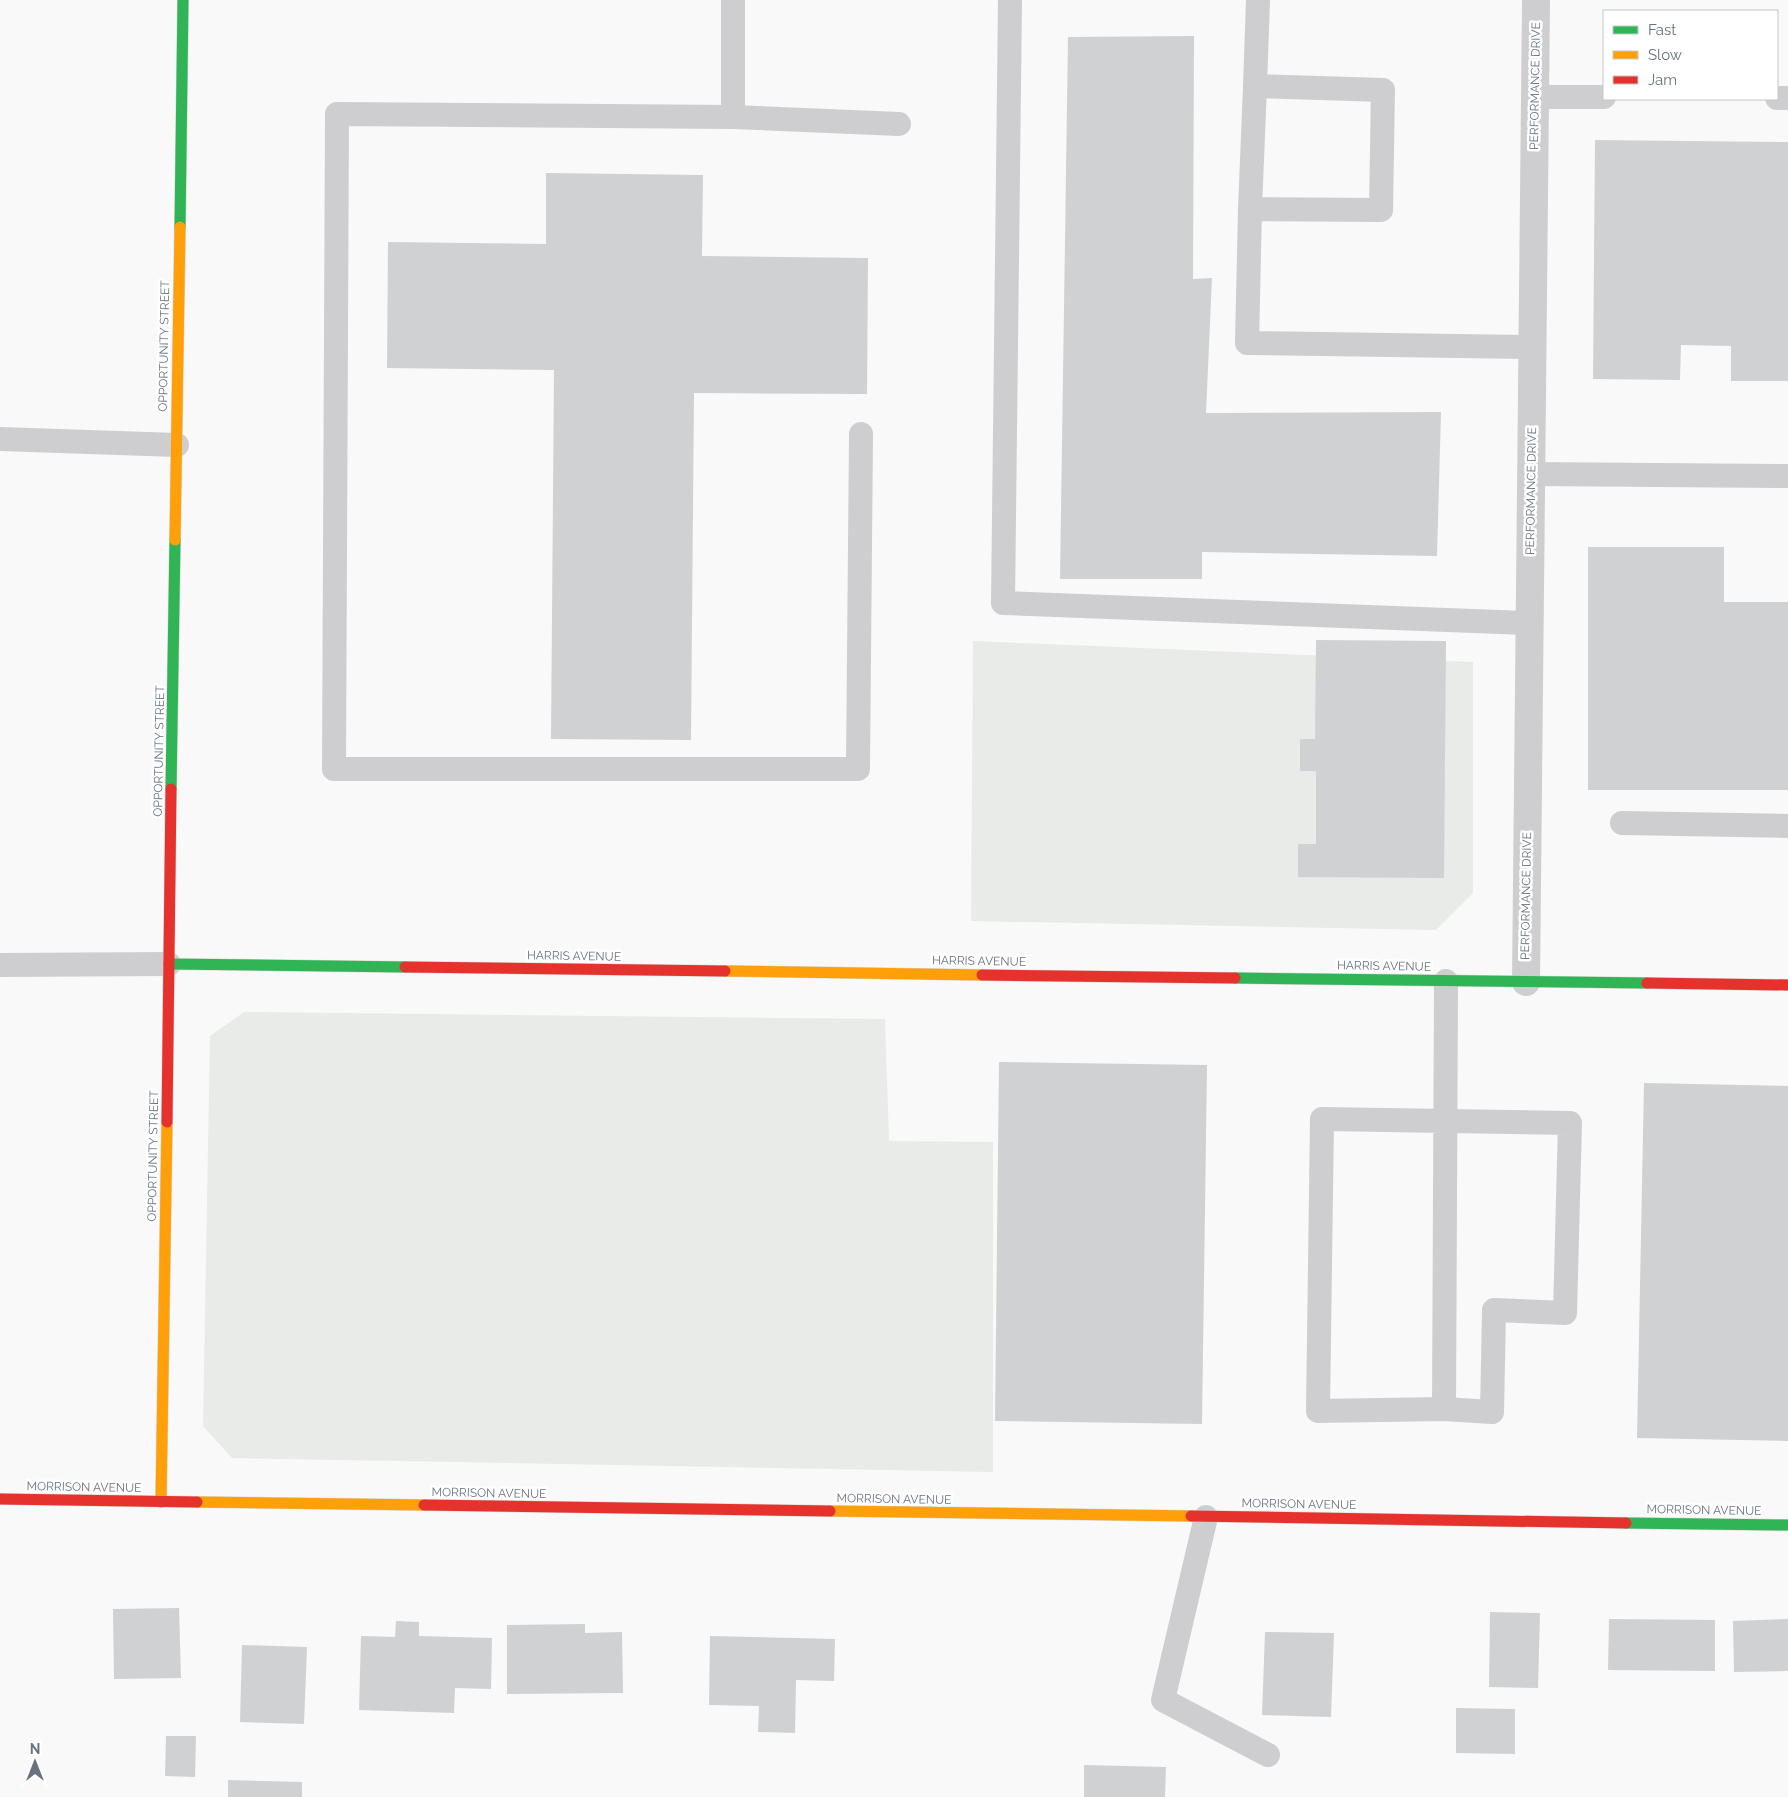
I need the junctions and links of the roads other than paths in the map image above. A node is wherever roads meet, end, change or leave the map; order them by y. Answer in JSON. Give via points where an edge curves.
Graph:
{"nodes":[{"id":1,"x":183,"y":0,"type":"edge"},
{"id":2,"x":733,"y":0,"type":"edge"},
{"id":3,"x":1010,"y":0,"type":"edge"},
{"id":4,"x":1258,"y":0,"type":"edge"},
{"id":5,"x":1536,"y":0,"type":"edge"},
{"id":6,"x":1255,"y":86,"type":"junction"},
{"id":7,"x":1535,"y":97,"type":"junction"},
{"id":8,"x":1603,"y":97,"type":"edge"},
{"id":9,"x":733,"y":117,"type":"junction"},
{"id":10,"x":899,"y":124,"type":"dead end"},
{"id":11,"x":1250,"y":209,"type":"junction"},
{"id":12,"x":1532,"y":347,"type":"junction"},
{"id":13,"x":861,"y":434,"type":"dead end"},
{"id":14,"x":0,"y":440,"type":"edge"},
{"id":15,"x":177,"y":444,"type":"junction"},
{"id":16,"x":1531,"y":474,"type":"junction"},
{"id":17,"x":1788,"y":476,"type":"edge"},
{"id":18,"x":1529,"y":622,"type":"junction"},
{"id":19,"x":1622,"y":823,"type":"dead end"},
{"id":20,"x":1788,"y":826,"type":"edge"},
{"id":21,"x":169,"y":964,"type":"junction"},
{"id":22,"x":0,"y":965,"type":"edge"},
{"id":23,"x":1446,"y":980,"type":"junction"},
{"id":24,"x":1526,"y":982,"type":"junction"},
{"id":25,"x":1788,"y":985,"type":"edge"},
{"id":26,"x":1445,"y":1121,"type":"junction"},
{"id":27,"x":1444,"y":1409,"type":"junction"},
{"id":28,"x":0,"y":1499,"type":"edge"},
{"id":29,"x":162,"y":1502,"type":"junction"},
{"id":30,"x":1206,"y":1516,"type":"junction"},
{"id":31,"x":1788,"y":1525,"type":"edge"},
{"id":32,"x":1268,"y":1755,"type":"dead end"}],
"edges":[{"from":1,"to":15,"type":"street","name":"OPPORTUNITY STREET"},
{"from":2,"to":9,"type":"lane"},
{"from":3,"to":18,"type":"lane","via":[[1003,603]]},
{"from":4,"to":6,"type":"lane"},
{"from":5,"to":7,"type":"street","name":"PERFORMANCE DRIVE"},
{"from":6,"to":11,"type":"lane"},
{"from":6,"to":11,"type":"lane","via":[[1383,90],[1381,210]]},
{"from":7,"to":8,"type":"lane"},
{"from":7,"to":12,"type":"street","name":"PERFORMANCE DRIVE"},
{"from":9,"to":10,"type":"lane"},
{"from":9,"to":13,"type":"lane","via":[[337,114],[334,769],[858,769]]},
{"from":11,"to":12,"type":"lane","via":[[1247,343]]},
{"from":12,"to":16,"type":"street","name":"PERFORMANCE DRIVE"},
{"from":14,"to":15,"type":"lane"},
{"from":15,"to":21,"type":"street","name":"OPPORTUNITY STREET"},
{"from":16,"to":17,"type":"lane"},
{"from":16,"to":18,"type":"street","name":"PERFORMANCE DRIVE"},
{"from":18,"to":24,"type":"street","name":"PERFORMANCE DRIVE"},
{"from":19,"to":20,"type":"lane"},
{"from":21,"to":22,"type":"lane"},
{"from":21,"to":23,"type":"street","name":"HARRIS AVENUE"},
{"from":21,"to":29,"type":"street","name":"OPPORTUNITY STREET"},
{"from":23,"to":24,"type":"street","name":"HARRIS AVENUE"},
{"from":23,"to":26,"type":"lane"},
{"from":24,"to":25,"type":"street","name":"HARRIS AVENUE"},
{"from":26,"to":27,"type":"lane"},
{"from":26,"to":27,"type":"lane","via":[[1570,1124],[1565,1313],[1494,1310],[1492,1412]]},
{"from":26,"to":27,"type":"lane","via":[[1322,1119],[1318,1411]]},
{"from":28,"to":29,"type":"street","name":"MORRISON AVENUE"},
{"from":29,"to":30,"type":"street","name":"MORRISON AVENUE"},
{"from":30,"to":31,"type":"street","name":"MORRISON AVENUE"},
{"from":30,"to":32,"type":"lane","via":[[1163,1700]]}]}
